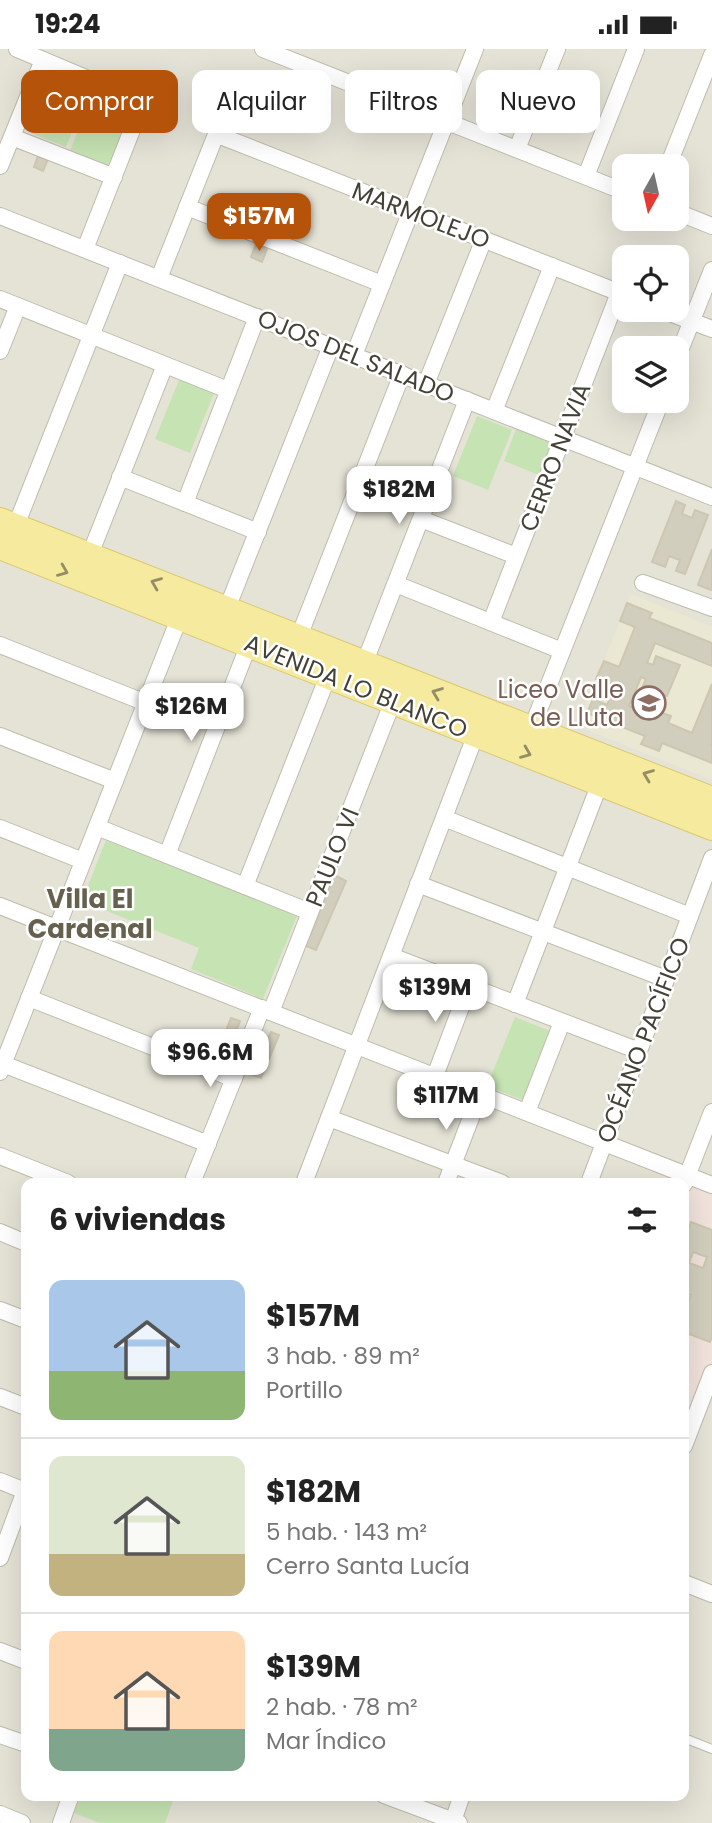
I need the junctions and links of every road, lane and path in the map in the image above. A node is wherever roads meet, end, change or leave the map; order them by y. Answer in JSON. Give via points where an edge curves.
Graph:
{"nodes":[{"id":1,"x":17,"y":49,"type":"edge"},
{"id":2,"x":263,"y":49,"type":"edge"},
{"id":3,"x":475,"y":49,"type":"edge"},
{"id":4,"x":556,"y":49,"type":"edge"},
{"id":5,"x":636,"y":49,"type":"edge"},
{"id":6,"x":284,"y":53,"type":"edge"},
{"id":7,"x":712,"y":55,"type":"edge"},
{"id":8,"x":43,"y":60,"type":"junction"},
{"id":9,"x":345,"y":79,"type":"edge"},
{"id":10,"x":462,"y":81,"type":"edge"},
{"id":11,"x":462,"y":127,"type":"edge"},
{"id":12,"x":441,"y":133,"type":"edge"},
{"id":13,"x":12,"y":137,"type":"junction"},
{"id":14,"x":517,"y":149,"type":"junction"},
{"id":15,"x":673,"y":154,"type":"edge"},
{"id":16,"x":0,"y":166,"type":"edge"},
{"id":17,"x":586,"y":176,"type":"junction"},
{"id":18,"x":114,"y":177,"type":"junction"},
{"id":19,"x":612,"y":187,"type":"edge"},
{"id":20,"x":187,"y":207,"type":"junction"},
{"id":21,"x":411,"y":211,"type":"junction"},
{"id":22,"x":0,"y":216,"type":"edge"},
{"id":23,"x":690,"y":217,"type":"edge"},
{"id":24,"x":712,"y":226,"type":"edge"},
{"id":25,"x":484,"y":239,"type":"junction"},
{"id":26,"x":85,"y":249,"type":"junction"},
{"id":27,"x":120,"y":263,"type":"junction"},
{"id":28,"x":552,"y":266,"type":"junction"},
{"id":29,"x":712,"y":270,"type":"edge"},
{"id":30,"x":159,"y":278,"type":"junction"},
{"id":31,"x":382,"y":284,"type":"junction"},
{"id":32,"x":612,"y":290,"type":"edge"},
{"id":33,"x":0,"y":299,"type":"edge"},
{"id":34,"x":18,"y":306,"type":"junction"},
{"id":35,"x":257,"y":317,"type":"junction"},
{"id":36,"x":612,"y":318,"type":"edge"},
{"id":37,"x":689,"y":320,"type":"edge"},
{"id":38,"x":692,"y":321,"type":"junction"},
{"id":39,"x":712,"y":330,"type":"edge"},
{"id":40,"x":92,"y":335,"type":"junction"},
{"id":41,"x":686,"y":336,"type":"edge"},
{"id":42,"x":331,"y":346,"type":"junction"},
{"id":43,"x":0,"y":351,"type":"edge"},
{"id":44,"x":354,"y":355,"type":"junction"},
{"id":45,"x":165,"y":365,"type":"junction"},
{"id":46,"x":402,"y":374,"type":"junction"},
{"id":47,"x":425,"y":383,"type":"junction"},
{"id":48,"x":228,"y":390,"type":"junction"},
{"id":49,"x":467,"y":400,"type":"junction"},
{"id":50,"x":494,"y":411,"type":"junction"},
{"id":51,"x":656,"y":413,"type":"edge"},
{"id":52,"x":562,"y":438,"type":"junction"},
{"id":53,"x":635,"y":466,"type":"junction"},
{"id":54,"x":120,"y":477,"type":"junction"},
{"id":55,"x":711,"y":495,"type":"edge"},
{"id":56,"x":185,"y":503,"type":"junction"},
{"id":57,"x":421,"y":519,"type":"junction"},
{"id":58,"x":5,"y":532,"type":"edge"},
{"id":59,"x":258,"y":532,"type":"junction"},
{"id":60,"x":516,"y":556,"type":"junction"},
{"id":61,"x":89,"y":557,"type":"junction"},
{"id":62,"x":643,"y":583,"type":"dead end"},
{"id":63,"x":396,"y":584,"type":"junction"},
{"id":64,"x":184,"y":606,"type":"junction"},
{"id":65,"x":712,"y":608,"type":"edge"},
{"id":66,"x":226,"y":611,"type":"junction"},
{"id":67,"x":491,"y":622,"type":"junction"},
{"id":68,"x":298,"y":639,"type":"junction"},
{"id":69,"x":249,"y":644,"type":"junction"},
{"id":70,"x":0,"y":645,"type":"edge"},
{"id":71,"x":562,"y":651,"type":"junction"},
{"id":72,"x":365,"y":664,"type":"junction"},
{"id":73,"x":328,"y":676,"type":"junction"},
{"id":74,"x":393,"y":701,"type":"junction"},
{"id":75,"x":146,"y":703,"type":"junction"},
{"id":76,"x":531,"y":730,"type":"junction"},
{"id":77,"x":475,"y":734,"type":"junction"},
{"id":78,"x":0,"y":736,"type":"edge"},
{"id":79,"x":115,"y":781,"type":"junction"},
{"id":80,"x":600,"y":783,"type":"junction"},
{"id":81,"x":702,"y":810,"type":"edge"},
{"id":82,"x":443,"y":818,"type":"junction"},
{"id":83,"x":97,"y":827,"type":"junction"},
{"id":84,"x":0,"y":828,"type":"edge"},
{"id":85,"x":167,"y":855,"type":"junction"},
{"id":86,"x":712,"y":858,"type":"edge"},
{"id":87,"x":83,"y":861,"type":"junction"},
{"id":88,"x":567,"y":867,"type":"junction"},
{"id":89,"x":418,"y":884,"type":"junction"},
{"id":90,"x":245,"y":886,"type":"junction"},
{"id":91,"x":0,"y":906,"type":"edge"},
{"id":92,"x":310,"y":912,"type":"junction"},
{"id":93,"x":690,"y":916,"type":"junction"},
{"id":94,"x":57,"y":928,"type":"junction"},
{"id":95,"x":543,"y":932,"type":"junction"},
{"id":96,"x":391,"y":955,"type":"junction"},
{"id":97,"x":666,"y":979,"type":"junction"},
{"id":98,"x":469,"y":986,"type":"junction"},
{"id":99,"x":29,"y":998,"type":"junction"},
{"id":100,"x":515,"y":1004,"type":"junction"},
{"id":101,"x":266,"y":1010,"type":"junction"},
{"id":102,"x":562,"y":1022,"type":"junction"},
{"id":103,"x":357,"y":1046,"type":"junction"},
{"id":104,"x":639,"y":1051,"type":"junction"},
{"id":105,"x":2,"y":1068,"type":"edge"},
{"id":106,"x":435,"y":1076,"type":"junction"},
{"id":107,"x":234,"y":1079,"type":"junction"},
{"id":108,"x":480,"y":1094,"type":"junction"},
{"id":109,"x":527,"y":1112,"type":"junction"},
{"id":110,"x":712,"y":1112,"type":"edge"},
{"id":111,"x":329,"y":1118,"type":"junction"},
{"id":112,"x":604,"y":1142,"type":"junction"},
{"id":113,"x":208,"y":1144,"type":"junction"},
{"id":114,"x":0,"y":1156,"type":"edge"},
{"id":115,"x":453,"y":1165,"type":"junction"},
{"id":116,"x":55,"y":1178,"type":"edge"},
{"id":117,"x":194,"y":1178,"type":"edge"},
{"id":118,"x":306,"y":1178,"type":"edge"},
{"id":119,"x":448,"y":1178,"type":"edge"},
{"id":120,"x":488,"y":1178,"type":"edge"},
{"id":121,"x":591,"y":1178,"type":"edge"},
{"id":122,"x":682,"y":1178,"type":"edge"},
{"id":123,"x":687,"y":1178,"type":"edge"},
{"id":124,"x":689,"y":1181,"type":"edge"},
{"id":125,"x":712,"y":1185,"type":"edge"},
{"id":126,"x":0,"y":1233,"type":"edge"},
{"id":127,"x":21,"y":1241,"type":"edge"},
{"id":128,"x":0,"y":1310,"type":"edge"},
{"id":129,"x":21,"y":1318,"type":"edge"},
{"id":130,"x":712,"y":1373,"type":"edge"},
{"id":131,"x":0,"y":1397,"type":"edge"},
{"id":132,"x":21,"y":1405,"type":"edge"},
{"id":133,"x":689,"y":1432,"type":"edge"},
{"id":134,"x":0,"y":1481,"type":"edge"},
{"id":135,"x":21,"y":1496,"type":"edge"},
{"id":136,"x":21,"y":1506,"type":"edge"},
{"id":137,"x":0,"y":1558,"type":"edge"},
{"id":138,"x":689,"y":1585,"type":"edge"},
{"id":139,"x":712,"y":1594,"type":"edge"},
{"id":140,"x":0,"y":1651,"type":"edge"},
{"id":141,"x":21,"y":1659,"type":"edge"},
{"id":142,"x":0,"y":1735,"type":"edge"},
{"id":143,"x":689,"y":1740,"type":"edge"},
{"id":144,"x":21,"y":1742,"type":"edge"},
{"id":145,"x":712,"y":1749,"type":"edge"},
{"id":146,"x":70,"y":1801,"type":"edge"},
{"id":147,"x":400,"y":1801,"type":"edge"},
{"id":148,"x":461,"y":1801,"type":"edge"},
{"id":149,"x":0,"y":1814,"type":"edge"},
{"id":150,"x":65,"y":1822,"type":"edge"},
{"id":151,"x":456,"y":1822,"type":"edge"},
{"id":152,"x":22,"y":1823,"type":"edge"}],
"edges":[{"from":1,"to":8,"type":"street"},
{"from":2,"to":6,"type":"street"},
{"from":3,"to":10,"type":"street"},
{"from":4,"to":14,"type":"street"},
{"from":5,"to":17,"type":"street"},
{"from":6,"to":9,"type":"street"},
{"from":7,"to":15,"type":"street"},
{"from":8,"to":13,"type":"street"},
{"from":8,"to":18,"type":"street","via":[[143,102]]},
{"from":11,"to":14,"type":"street"},
{"from":12,"to":21,"type":"street"},
{"from":13,"to":16,"type":"street"},
{"from":13,"to":18,"type":"street"},
{"from":14,"to":17,"type":"street"},
{"from":17,"to":19,"type":"street"},
{"from":18,"to":26,"type":"street"},
{"from":20,"to":21,"type":"street","name":"MARMOLEJO","via":[[217,135]]},
{"from":20,"to":30,"type":"street"},
{"from":20,"to":31,"type":"street"},
{"from":21,"to":25,"type":"street","name":"MARMOLEJO"},
{"from":21,"to":31,"type":"street"},
{"from":22,"to":26,"type":"street","name":"OJOS DEL SALADO"},
{"from":23,"to":24,"type":"street"},
{"from":25,"to":28,"type":"street","name":"MARMOLEJO"},
{"from":25,"to":47,"type":"street"},
{"from":26,"to":27,"type":"street","name":"OJOS DEL SALADO"},
{"from":27,"to":30,"type":"street","name":"OJOS DEL SALADO"},
{"from":27,"to":40,"type":"street"},
{"from":28,"to":32,"type":"street","name":"MARMOLEJO"},
{"from":28,"to":50,"type":"street"},
{"from":29,"to":38,"type":"street"},
{"from":30,"to":35,"type":"street","name":"OJOS DEL SALADO"},
{"from":31,"to":44,"type":"street"},
{"from":33,"to":34,"type":"street"},
{"from":34,"to":40,"type":"street"},
{"from":34,"to":43,"type":"street"},
{"from":35,"to":42,"type":"street","name":"OJOS DEL SALADO"},
{"from":35,"to":48,"type":"street"},
{"from":36,"to":52,"type":"street","name":"CERRO NAVIA"},
{"from":37,"to":38,"type":"street"},
{"from":38,"to":39,"type":"street"},
{"from":38,"to":41,"type":"street"},
{"from":40,"to":45,"type":"street"},
{"from":40,"to":58,"type":"street"},
{"from":42,"to":44,"type":"street","name":"OJOS DEL SALADO"},
{"from":42,"to":59,"type":"street"},
{"from":44,"to":46,"type":"street","name":"OJOS DEL SALADO"},
{"from":45,"to":48,"type":"street"},
{"from":45,"to":54,"type":"street"},
{"from":46,"to":47,"type":"street","name":"OJOS DEL SALADO"},
{"from":46,"to":68,"type":"street"},
{"from":47,"to":49,"type":"street","name":"OJOS DEL SALADO"},
{"from":48,"to":56,"type":"street"},
{"from":49,"to":50,"type":"street","name":"OJOS DEL SALADO"},
{"from":49,"to":57,"type":"street"},
{"from":50,"to":52,"type":"street","name":"OJOS DEL SALADO"},
{"from":51,"to":53,"type":"street"},
{"from":52,"to":53,"type":"street","name":"OJOS DEL SALADO"},
{"from":52,"to":60,"type":"street","name":"CERRO NAVIA"},
{"from":53,"to":55,"type":"street","name":"OJOS DEL SALADO"},
{"from":53,"to":71,"type":"street"},
{"from":54,"to":56,"type":"street"},
{"from":54,"to":61,"type":"street"},
{"from":56,"to":59,"type":"street"},
{"from":57,"to":60,"type":"street"},
{"from":57,"to":63,"type":"street"},
{"from":58,"to":61,"type":"main road","name":"AVENIDA LO BLANCO"},
{"from":58,"to":64,"type":"main road","name":"AVENIDA LO BLANCO","one_way":true},
{"from":59,"to":66,"type":"street"},
{"from":60,"to":67,"type":"street","name":"CERRO NAVIA"},
{"from":64,"to":61,"type":"main road","name":"AVENIDA LO BLANCO","one_way":true},
{"from":62,"to":65,"type":"street"},
{"from":63,"to":67,"type":"street"},
{"from":63,"to":72,"type":"street"},
{"from":64,"to":66,"type":"main road","name":"AVENIDA LO BLANCO"},
{"from":64,"to":69,"type":"main road","name":"AVENIDA LO BLANCO"},
{"from":64,"to":75,"type":"street"},
{"from":66,"to":68,"type":"main road","name":"AVENIDA LO BLANCO"},
{"from":67,"to":71,"type":"street"},
{"from":68,"to":72,"type":"main road","name":"AVENIDA LO BLANCO"},
{"from":69,"to":73,"type":"main road","name":"AVENIDA LO BLANCO"},
{"from":69,"to":85,"type":"street"},
{"from":70,"to":75,"type":"street"},
{"from":71,"to":76,"type":"street"},
{"from":76,"to":72,"type":"main road","name":"AVENIDA LO BLANCO","one_way":true},
{"from":73,"to":74,"type":"main road","name":"AVENIDA LO BLANCO"},
{"from":73,"to":90,"type":"street"},
{"from":74,"to":77,"type":"main road","name":"AVENIDA LO BLANCO"},
{"from":74,"to":92,"type":"street","name":"PAULO VI"},
{"from":75,"to":79,"type":"street"},
{"from":81,"to":76,"type":"main road","name":"AVENIDA LO BLANCO","one_way":true},
{"from":77,"to":80,"type":"main road","name":"AVENIDA LO BLANCO","one_way":true},
{"from":77,"to":82,"type":"street"},
{"from":78,"to":79,"type":"street"},
{"from":79,"to":83,"type":"street"},
{"from":80,"to":81,"type":"main road","name":"AVENIDA LO BLANCO"},
{"from":80,"to":88,"type":"street"},
{"from":82,"to":88,"type":"street"},
{"from":82,"to":89,"type":"street"},
{"from":83,"to":85,"type":"street"},
{"from":83,"to":87,"type":"street"},
{"from":84,"to":87,"type":"street"},
{"from":85,"to":90,"type":"street"},
{"from":86,"to":93,"type":"street","name":"OCÉANO PACÍFICO"},
{"from":87,"to":94,"type":"street"},
{"from":88,"to":93,"type":"street"},
{"from":88,"to":95,"type":"street"},
{"from":89,"to":95,"type":"street"},
{"from":89,"to":96,"type":"street"},
{"from":90,"to":92,"type":"street"},
{"from":91,"to":94,"type":"street"},
{"from":92,"to":101,"type":"street","name":"PAULO VI"},
{"from":93,"to":97,"type":"street","name":"OCÉANO PACÍFICO"},
{"from":94,"to":99,"type":"street"},
{"from":94,"to":101,"type":"street"},
{"from":95,"to":97,"type":"street"},
{"from":95,"to":100,"type":"street"},
{"from":96,"to":98,"type":"street"},
{"from":96,"to":103,"type":"street"},
{"from":97,"to":104,"type":"street","name":"OCÉANO PACÍFICO"},
{"from":98,"to":100,"type":"street"},
{"from":98,"to":106,"type":"street"},
{"from":99,"to":105,"type":"street"},
{"from":99,"to":107,"type":"street"},
{"from":100,"to":102,"type":"street"},
{"from":101,"to":103,"type":"street"},
{"from":101,"to":107,"type":"street","name":"PAULO VI"},
{"from":102,"to":104,"type":"street"},
{"from":102,"to":109,"type":"street"},
{"from":103,"to":106,"type":"street"},
{"from":103,"to":111,"type":"street"},
{"from":104,"to":112,"type":"street","name":"OCÉANO PACÍFICO"},
{"from":105,"to":113,"type":"street"},
{"from":106,"to":108,"type":"street"},
{"from":107,"to":113,"type":"street","name":"PAULO VI"},
{"from":108,"to":109,"type":"street"},
{"from":108,"to":115,"type":"street"},
{"from":109,"to":112,"type":"street"},
{"from":110,"to":123,"type":"street"},
{"from":111,"to":115,"type":"street"},
{"from":111,"to":118,"type":"street"},
{"from":112,"to":121,"type":"street","name":"OCÉANO PACÍFICO"},
{"from":112,"to":122,"type":"street"},
{"from":113,"to":117,"type":"street","name":"PAULO VI"},
{"from":114,"to":116,"type":"street"},
{"from":115,"to":119,"type":"street"},
{"from":115,"to":120,"type":"street"},
{"from":124,"to":125,"type":"street"},
{"from":126,"to":127,"type":"street"},
{"from":128,"to":129,"type":"street"},
{"from":130,"to":133,"type":"street"},
{"from":131,"to":132,"type":"street"},
{"from":134,"to":135,"type":"street"},
{"from":136,"to":137,"type":"street"},
{"from":138,"to":139,"type":"street"},
{"from":140,"to":141,"type":"street"},
{"from":142,"to":144,"type":"street"},
{"from":143,"to":145,"type":"lane"},
{"from":146,"to":150,"type":"street"},
{"from":147,"to":151,"type":"street"},
{"from":148,"to":151,"type":"street"},
{"from":149,"to":152,"type":"street"}]}
